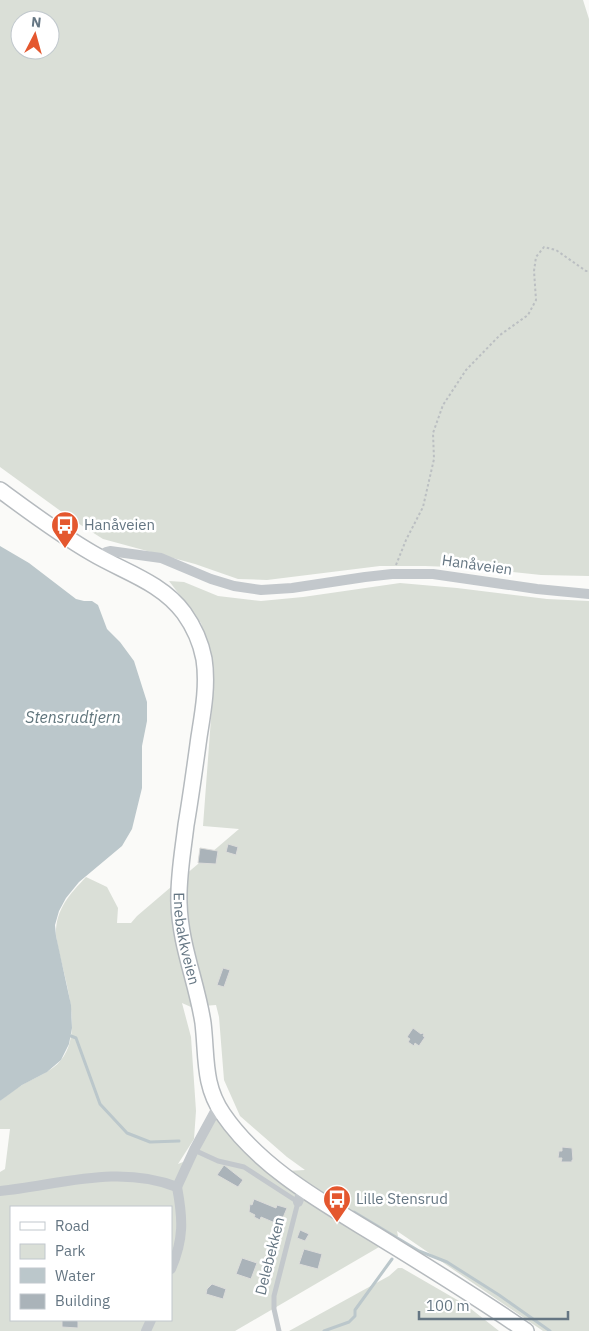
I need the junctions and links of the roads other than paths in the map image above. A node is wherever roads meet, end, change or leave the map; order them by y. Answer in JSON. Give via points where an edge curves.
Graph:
{"nodes":[{"id":1,"x":0,"y":490,"type":"edge"},
{"id":2,"x":101,"y":559,"type":"junction"},
{"id":3,"x":589,"y":594,"type":"edge"},
{"id":4,"x":218,"y":1106,"type":"junction"},
{"id":5,"x":194,"y":1150,"type":"junction"},
{"id":6,"x":177,"y":1187,"type":"junction"},
{"id":7,"x":0,"y":1191,"type":"edge"},
{"id":8,"x":301,"y":1195,"type":"junction"},
{"id":9,"x":172,"y":1267,"type":"edge"},
{"id":10,"x":279,"y":1331,"type":"edge"},
{"id":11,"x":526,"y":1331,"type":"edge"}],
"edges":[{"from":1,"to":2,"type":"main road","name":"Enebakkveien"},
{"from":2,"to":3,"type":"street","name":"Hanåveien","via":[[110,551],[161,558],[211,579],[261,590],[365,576],[433,574]]},
{"from":2,"to":4,"type":"main road","name":"Enebakkveien","via":[[145,580],[172,599],[193,627],[204,659],[204,700],[182,858],[179,906],[182,936],[202,1017],[208,1080]]},
{"from":4,"to":5,"type":"street"},
{"from":4,"to":8,"type":"main road","name":"Enebakkveien","via":[[231,1125]]},
{"from":5,"to":6,"type":"street"},
{"from":5,"to":8,"type":"lane","via":[[212,1159],[244,1167]]},
{"from":6,"to":7,"type":"street","via":[[144,1178],[98,1177]]},
{"from":6,"to":9,"type":"street","via":[[182,1228]]},
{"from":8,"to":10,"type":"lane","name":"Delebekken","via":[[274,1296]]},
{"from":8,"to":11,"type":"main road","name":"Enebakkveien","via":[[333,1209]]}]}
